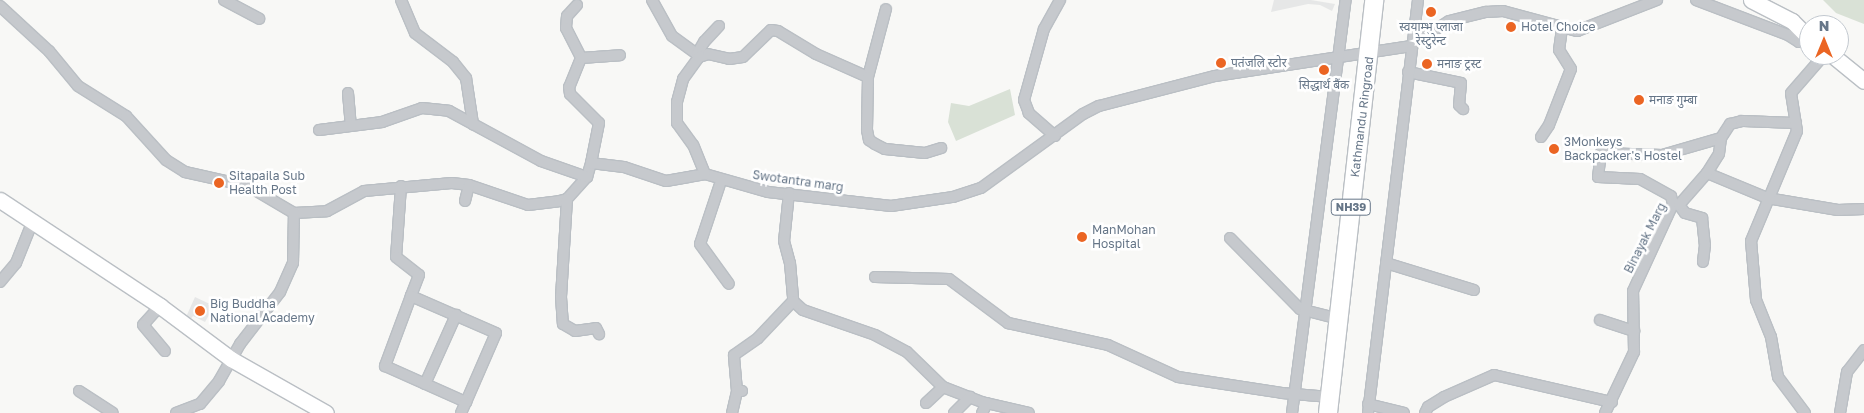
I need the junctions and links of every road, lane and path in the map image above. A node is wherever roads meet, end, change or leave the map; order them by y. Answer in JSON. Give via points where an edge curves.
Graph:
{"nodes":[{"id":1,"x":224,"y":0,"type":"edge"},
{"id":2,"x":401,"y":0,"type":"edge"},
{"id":3,"x":652,"y":0,"type":"edge"},
{"id":4,"x":1060,"y":0,"type":"edge"},
{"id":5,"x":1346,"y":0,"type":"edge"},
{"id":6,"x":1374,"y":0,"type":"edge"},
{"id":7,"x":1418,"y":0,"type":"edge"},
{"id":8,"x":1657,"y":0,"type":"edge"},
{"id":9,"x":1696,"y":0,"type":"edge"},
{"id":10,"x":1751,"y":0,"type":"edge"},
{"id":11,"x":577,"y":5,"type":"dead end"},
{"id":12,"x":0,"y":6,"type":"edge"},
{"id":13,"x":886,"y":9,"type":"dead end"},
{"id":14,"x":259,"y":19,"type":"dead end"},
{"id":15,"x":719,"y":26,"type":"dead end"},
{"id":16,"x":1562,"y":28,"type":"junction"},
{"id":17,"x":1799,"y":28,"type":"edge"},
{"id":18,"x":789,"y":30,"type":"dead end"},
{"id":19,"x":1799,"y":42,"type":"edge"},
{"id":20,"x":1410,"y":46,"type":"junction"},
{"id":21,"x":816,"y":54,"type":"junction"},
{"id":22,"x":1370,"y":54,"type":"junction"},
{"id":23,"x":620,"y":55,"type":"dead end"},
{"id":24,"x":698,"y":56,"type":"junction"},
{"id":25,"x":1340,"y":57,"type":"junction"},
{"id":26,"x":581,"y":58,"type":"junction"},
{"id":27,"x":1815,"y":65,"type":"edge"},
{"id":28,"x":1844,"y":65,"type":"edge"},
{"id":29,"x":1408,"y":72,"type":"junction"},
{"id":30,"x":868,"y":76,"type":"junction"},
{"id":31,"x":1864,"y":81,"type":"edge"},
{"id":32,"x":348,"y":93,"type":"dead end"},
{"id":33,"x":1463,"y":109,"type":"dead end"},
{"id":34,"x":1796,"y":123,"type":"junction"},
{"id":35,"x":473,"y":124,"type":"junction"},
{"id":36,"x":351,"y":125,"type":"junction"},
{"id":37,"x":319,"y":130,"type":"dead end"},
{"id":38,"x":1055,"y":136,"type":"junction"},
{"id":39,"x":1540,"y":137,"type":"dead end"},
{"id":40,"x":1721,"y":138,"type":"junction"},
{"id":41,"x":942,"y":148,"type":"dead end"},
{"id":42,"x":592,"y":163,"type":"junction"},
{"id":43,"x":1707,"y":173,"type":"junction"},
{"id":44,"x":705,"y":174,"type":"junction"},
{"id":45,"x":587,"y":178,"type":"junction"},
{"id":46,"x":721,"y":181,"type":"junction"},
{"id":47,"x":469,"y":185,"type":"junction"},
{"id":48,"x":401,"y":186,"type":"junction"},
{"id":49,"x":789,"y":193,"type":"junction"},
{"id":50,"x":1767,"y":198,"type":"junction"},
{"id":51,"x":567,"y":199,"type":"junction"},
{"id":52,"x":0,"y":200,"type":"edge"},
{"id":53,"x":464,"y":201,"type":"dead end"},
{"id":54,"x":1676,"y":205,"type":"junction"},
{"id":55,"x":1864,"y":210,"type":"edge"},
{"id":56,"x":294,"y":213,"type":"junction"},
{"id":57,"x":32,"y":223,"type":"junction"},
{"id":58,"x":1230,"y":238,"type":"dead end"},
{"id":59,"x":1704,"y":262,"type":"dead end"},
{"id":60,"x":1386,"y":263,"type":"junction"},
{"id":61,"x":875,"y":277,"type":"dead end"},
{"id":62,"x":0,"y":282,"type":"edge"},
{"id":63,"x":730,"y":284,"type":"dead end"},
{"id":64,"x":1474,"y":290,"type":"dead end"},
{"id":65,"x":411,"y":296,"type":"junction"},
{"id":66,"x":793,"y":301,"type":"junction"},
{"id":67,"x":160,"y":306,"type":"junction"},
{"id":68,"x":1306,"y":313,"type":"junction"},
{"id":69,"x":456,"y":315,"type":"junction"},
{"id":70,"x":1339,"y":319,"type":"junction"},
{"id":71,"x":1600,"y":320,"type":"dead end"},
{"id":72,"x":1634,"y":331,"type":"junction"},
{"id":73,"x":599,"y":334,"type":"dead end"},
{"id":74,"x":1864,"y":350,"type":"edge"},
{"id":75,"x":165,"y":351,"type":"dead end"},
{"id":76,"x":231,"y":359,"type":"junction"},
{"id":77,"x":425,"y":384,"type":"junction"},
{"id":78,"x":943,"y":387,"type":"junction"},
{"id":79,"x":79,"y":391,"type":"dead end"},
{"id":80,"x":1295,"y":392,"type":"junction"},
{"id":81,"x":970,"y":397,"type":"junction"},
{"id":82,"x":466,"y":402,"type":"junction"},
{"id":83,"x":1612,"y":402,"type":"junction"},
{"id":84,"x":926,"y":403,"type":"dead end"},
{"id":85,"x":987,"y":403,"type":"junction"},
{"id":86,"x":1329,"y":405,"type":"edge"},
{"id":87,"x":1368,"y":408,"type":"edge"},
{"id":88,"x":202,"y":409,"type":"edge"},
{"id":89,"x":113,"y":413,"type":"edge"},
{"id":90,"x":176,"y":413,"type":"edge"},
{"id":91,"x":326,"y":413,"type":"edge"},
{"id":92,"x":461,"y":413,"type":"edge"},
{"id":93,"x":732,"y":413,"type":"edge"},
{"id":94,"x":954,"y":413,"type":"edge"},
{"id":95,"x":982,"y":413,"type":"edge"},
{"id":96,"x":1029,"y":413,"type":"edge"},
{"id":97,"x":1292,"y":413,"type":"edge"},
{"id":98,"x":1404,"y":413,"type":"edge"},
{"id":99,"x":1425,"y":413,"type":"edge"},
{"id":100,"x":1605,"y":413,"type":"edge"},
{"id":101,"x":1805,"y":413,"type":"edge"},
{"id":102,"x":1840,"y":413,"type":"edge"}],
"edges":[{"from":1,"to":14,"type":"street"},
{"from":2,"to":35,"type":"street","via":[[415,33],[453,62],[466,78]]},
{"from":3,"to":24,"type":"street","via":[[672,36]]},
{"from":4,"to":38,"type":"street","via":[[1044,29],[1024,100],[1029,113]]},
{"from":5,"to":25,"type":"street"},
{"from":6,"to":22,"type":"highway","name":"Kathmandu Ringroad","number":"NH39"},
{"from":7,"to":20,"type":"street"},
{"from":8,"to":16,"type":"street","via":[[1613,14],[1586,28]]},
{"from":9,"to":19,"type":"street","via":[[1788,34]]},
{"from":10,"to":17,"type":"main road","via":[[1792,21]]},
{"from":11,"to":26,"type":"street","via":[[567,16],[566,28]]},
{"from":12,"to":56,"type":"street","via":[[50,51],[78,86],[126,116],[166,160],[185,172],[248,186]]},
{"from":13,"to":30,"type":"street"},
{"from":15,"to":24,"type":"street"},
{"from":16,"to":20,"type":"street","via":[[1503,11],[1486,12],[1449,21]]},
{"from":16,"to":39,"type":"street","via":[[1559,50],[1571,69],[1549,125]]},
{"from":18,"to":21,"type":"street"},
{"from":20,"to":22,"type":"street","name":"Swotantra marg"},
{"from":20,"to":29,"type":"street"},
{"from":21,"to":24,"type":"street","via":[[774,30],[766,33],[744,57]]},
{"from":21,"to":30,"type":"street"},
{"from":22,"to":25,"type":"street","name":"Swotantra marg"},
{"from":22,"to":70,"type":"highway","name":"Kathmandu Ringroad","number":"NH39"},
{"from":23,"to":26,"type":"street"},
{"from":24,"to":44,"type":"street","via":[[683,79],[677,102],[677,123],[693,146]]},
{"from":25,"to":38,"type":"street","name":"Swotantra marg","via":[[1215,76],[1099,106]]},
{"from":25,"to":68,"type":"street"},
{"from":26,"to":42,"type":"street","via":[[568,87],[570,94],[599,123]]},
{"from":27,"to":34,"type":"street","via":[[1791,93]]},
{"from":28,"to":31,"type":"main road"},
{"from":29,"to":33,"type":"street","via":[[1461,83],[1459,105]]},
{"from":29,"to":60,"type":"street"},
{"from":30,"to":41,"type":"street","via":[[869,140],[885,149],[925,153]]},
{"from":32,"to":36,"type":"street"},
{"from":34,"to":40,"type":"street","name":"Binayak Marg","via":[[1742,120],[1730,124]]},
{"from":34,"to":50,"type":"street","via":[[1797,131]]},
{"from":35,"to":36,"type":"street","via":[[449,111],[422,108],[382,122]]},
{"from":35,"to":45,"type":"street","via":[[541,161]]},
{"from":36,"to":37,"type":"street"},
{"from":38,"to":49,"type":"street","name":"Swotantra marg","via":[[981,188],[953,197],[891,206]]},
{"from":40,"to":43,"type":"street","name":"Binayak Marg","via":[[1719,154]]},
{"from":40,"to":54,"type":"street","via":[[1662,155],[1601,153],[1598,177],[1640,179],[1671,196]]},
{"from":42,"to":44,"type":"street","via":[[624,167],[666,181]]},
{"from":42,"to":45,"type":"street"},
{"from":43,"to":50,"type":"street"},
{"from":43,"to":54,"type":"street","name":"Binayak Marg"},
{"from":44,"to":46,"type":"street","name":"Swotantra marg"},
{"from":45,"to":51,"type":"street"},
{"from":46,"to":49,"type":"street","name":"Swotantra marg"},
{"from":46,"to":63,"type":"street","via":[[700,244]]},
{"from":47,"to":48,"type":"street"},
{"from":47,"to":51,"type":"street","via":[[528,205]]},
{"from":47,"to":53,"type":"street"},
{"from":48,"to":56,"type":"street","via":[[364,191],[327,211]]},
{"from":48,"to":65,"type":"street","via":[[395,251],[399,262],[419,275]]},
{"from":49,"to":66,"type":"street","via":[[784,241],[790,263]]},
{"from":50,"to":55,"type":"street","via":[[1838,210]]},
{"from":50,"to":101,"type":"street","via":[[1751,241],[1756,300],[1770,337],[1778,377]]},
{"from":51,"to":73,"type":"street","via":[[561,296],[563,324],[575,331],[596,328]]},
{"from":52,"to":57,"type":"main road"},
{"from":54,"to":59,"type":"street","via":[[1685,213],[1702,218]]},
{"from":54,"to":72,"type":"street","name":"Binayak Marg","via":[[1632,291]]},
{"from":56,"to":76,"type":"street","via":[[294,253],[290,274]]},
{"from":57,"to":62,"type":"street","via":[[16,263]]},
{"from":57,"to":67,"type":"main road"},
{"from":58,"to":68,"type":"street"},
{"from":60,"to":64,"type":"street"},
{"from":60,"to":87,"type":"street"},
{"from":61,"to":80,"type":"street","via":[[949,279],[1008,323],[1108,345],[1178,377],[1282,393]]},
{"from":65,"to":69,"type":"street"},
{"from":65,"to":77,"type":"street","via":[[385,366]]},
{"from":66,"to":78,"type":"street","via":[[803,310],[875,335],[907,352]]},
{"from":66,"to":93,"type":"street","via":[[758,338],[734,355],[740,391]]},
{"from":67,"to":75,"type":"street","via":[[143,325]]},
{"from":67,"to":76,"type":"main road"},
{"from":68,"to":70,"type":"street"},
{"from":68,"to":80,"type":"street"},
{"from":69,"to":77,"type":"street"},
{"from":69,"to":82,"type":"street","via":[[496,332]]},
{"from":70,"to":86,"type":"highway","name":"Kathmandu Ringroad","number":"NH39"},
{"from":71,"to":72,"type":"street"},
{"from":72,"to":83,"type":"street","name":"Binayak Marg","via":[[1634,352]]},
{"from":74,"to":102,"type":"street","via":[[1847,372]]},
{"from":76,"to":88,"type":"street"},
{"from":76,"to":91,"type":"main road"},
{"from":77,"to":82,"type":"street"},
{"from":78,"to":81,"type":"street"},
{"from":78,"to":84,"type":"street"},
{"from":79,"to":89,"type":"street"},
{"from":80,"to":86,"type":"street"},
{"from":80,"to":97,"type":"street"},
{"from":81,"to":85,"type":"street"},
{"from":81,"to":94,"type":"street"},
{"from":82,"to":92,"type":"street"},
{"from":83,"to":99,"type":"street","via":[[1494,375],[1444,397],[1428,407]]},
{"from":83,"to":100,"type":"street","name":"Binayak Marg"},
{"from":85,"to":95,"type":"street"},
{"from":85,"to":96,"type":"street"},
{"from":87,"to":98,"type":"street"},
{"from":88,"to":90,"type":"street"}]}
